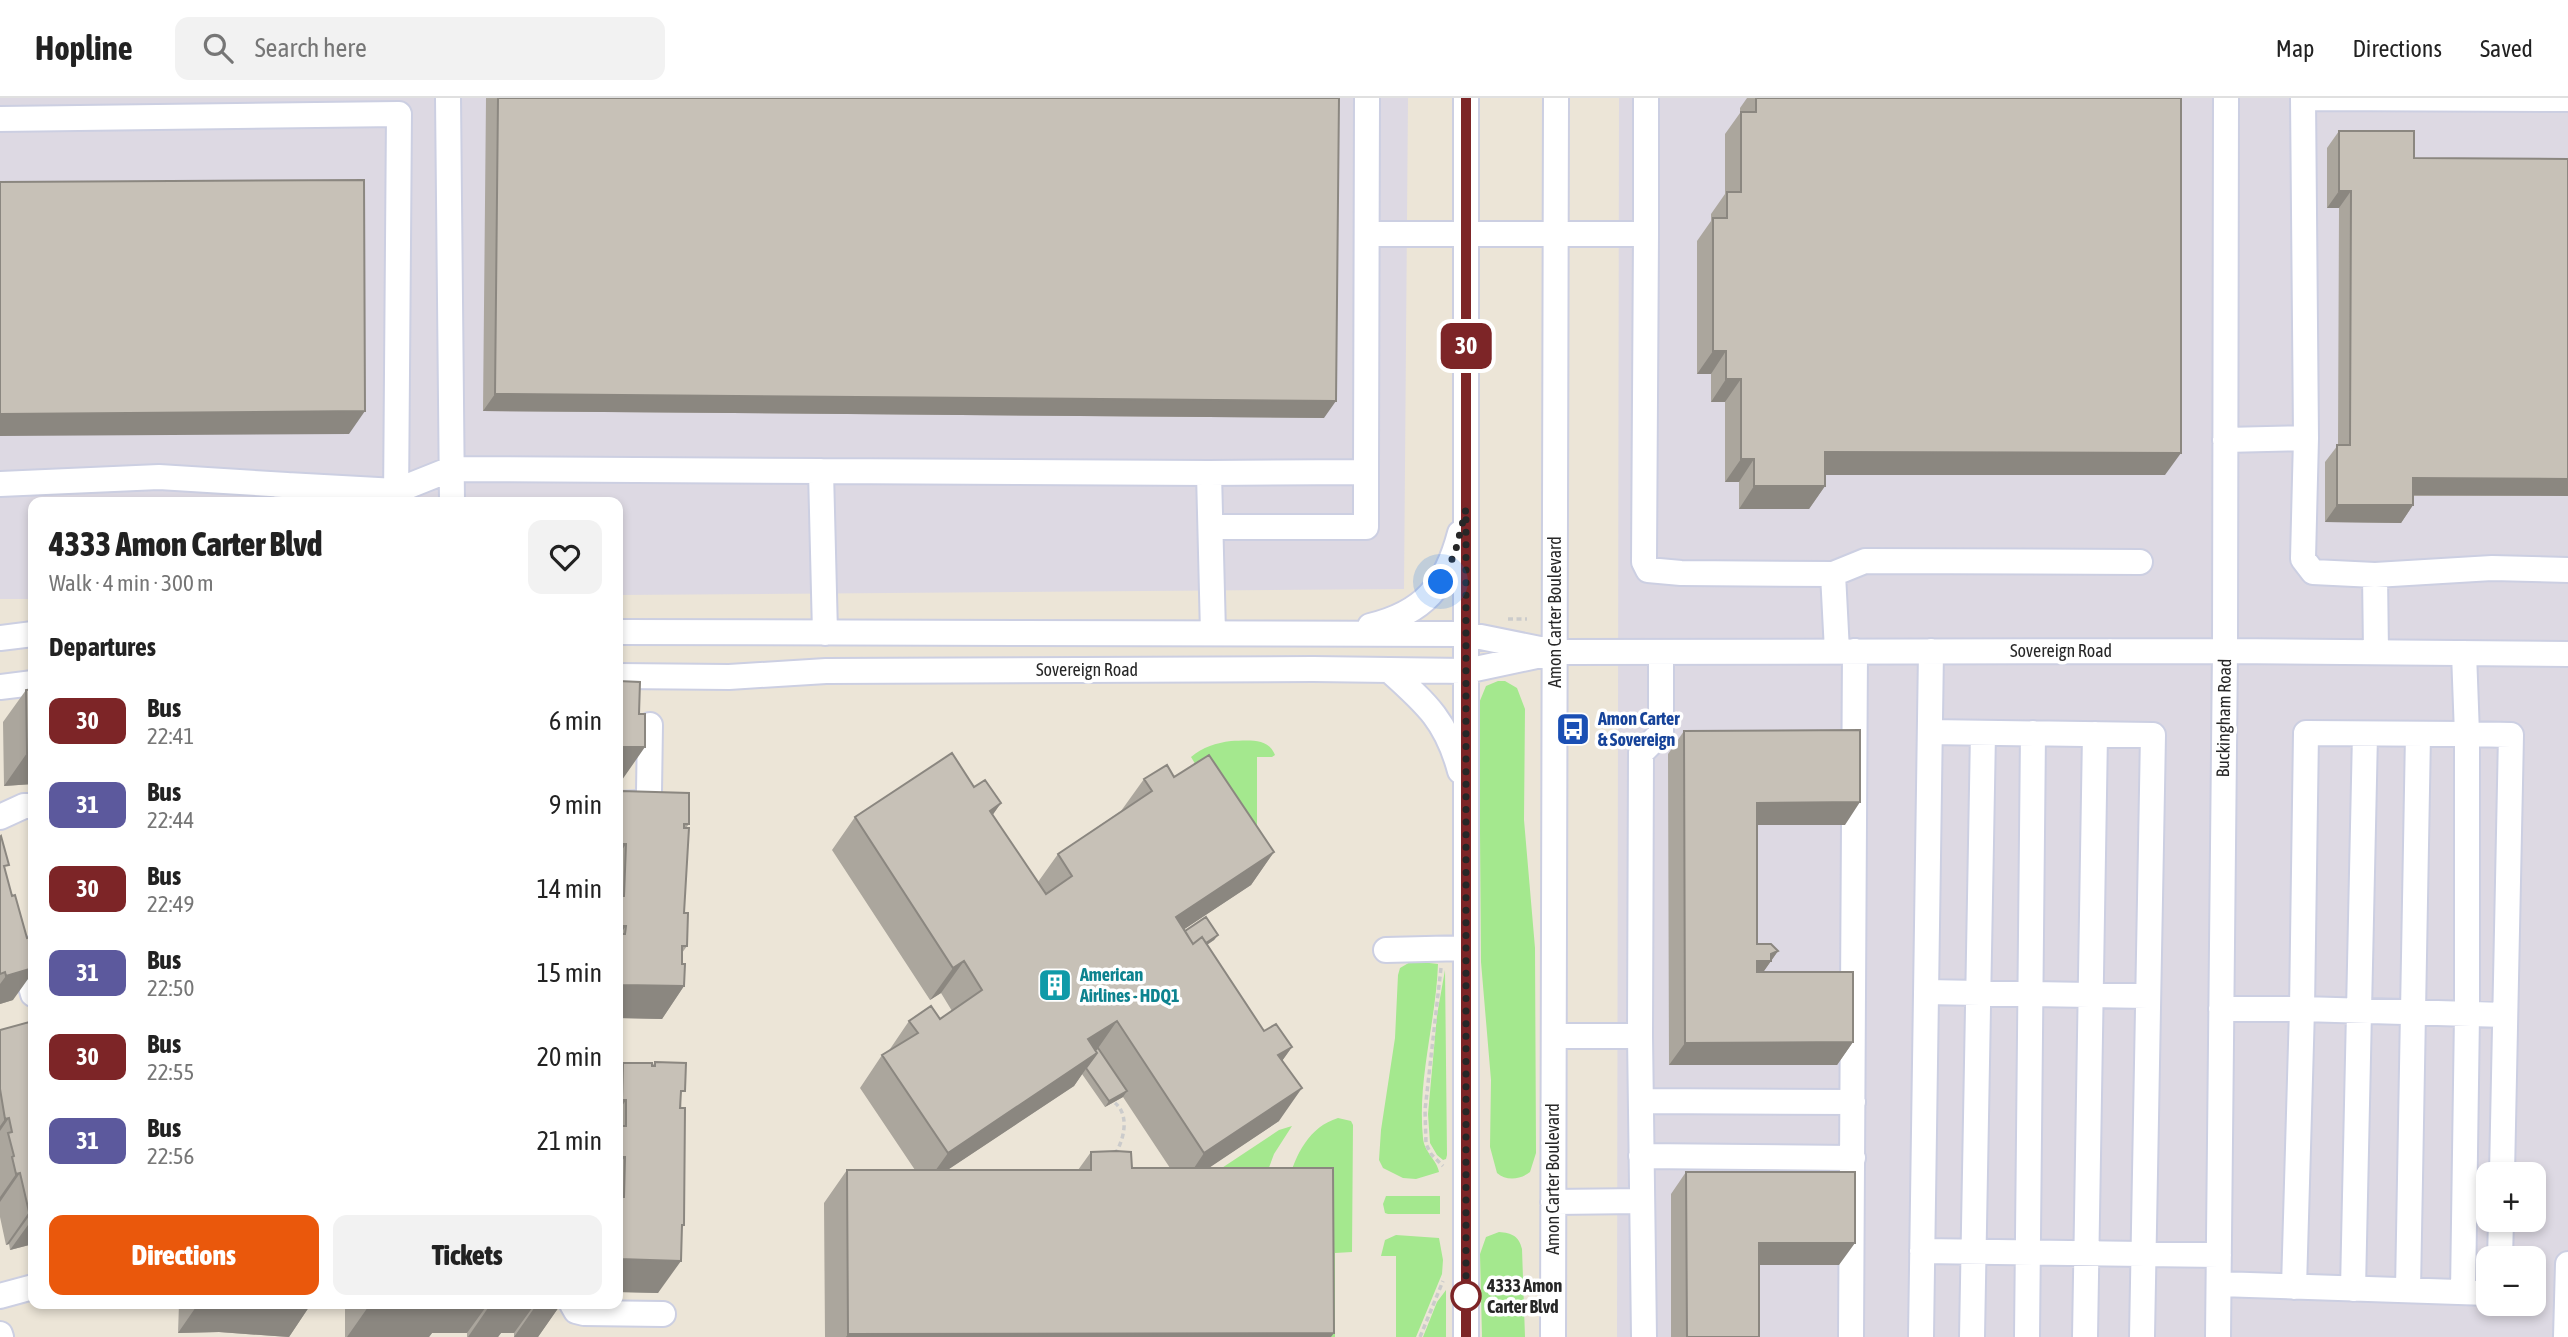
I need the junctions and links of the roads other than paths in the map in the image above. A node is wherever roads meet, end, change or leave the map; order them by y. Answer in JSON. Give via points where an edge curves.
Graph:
{"nodes":[{"id":1,"x":448,"y":98,"type":"edge"},
{"id":2,"x":1367,"y":98,"type":"edge"},
{"id":3,"x":1466,"y":98,"type":"edge"},
{"id":4,"x":1556,"y":98,"type":"edge"},
{"id":5,"x":1646,"y":98,"type":"edge"},
{"id":6,"x":2226,"y":98,"type":"edge"},
{"id":7,"x":2303,"y":98,"type":"edge"},
{"id":8,"x":2312,"y":98,"type":"edge"},
{"id":9,"x":2568,"y":99,"type":"edge"},
{"id":10,"x":399,"y":106,"type":"edge"},
{"id":11,"x":0,"y":119,"type":"edge"},
{"id":12,"x":1367,"y":234,"type":"junction"},
{"id":13,"x":1466,"y":234,"type":"junction"},
{"id":14,"x":1555,"y":234,"type":"junction"},
{"id":15,"x":1646,"y":234,"type":"junction"},
{"id":16,"x":2306,"y":438,"type":"junction"},
{"id":17,"x":2225,"y":440,"type":"junction"},
{"id":18,"x":451,"y":469,"type":"junction"},
{"id":19,"x":821,"y":471,"type":"junction"},
{"id":20,"x":1366,"y":472,"type":"junction"},
{"id":21,"x":1209,"y":473,"type":"junction"},
{"id":22,"x":0,"y":484,"type":"edge"},
{"id":23,"x":287,"y":494,"type":"edge"},
{"id":24,"x":396,"y":497,"type":"edge"},
{"id":25,"x":452,"y":497,"type":"edge"},
{"id":26,"x":1466,"y":509,"type":"junction"},
{"id":27,"x":1210,"y":527,"type":"junction"},
{"id":28,"x":2140,"y":562,"type":"dead end"},
{"id":29,"x":2568,"y":570,"type":"edge"},
{"id":30,"x":1833,"y":574,"type":"junction"},
{"id":31,"x":2375,"y":575,"type":"junction"},
{"id":32,"x":623,"y":632,"type":"edge"},
{"id":33,"x":825,"y":633,"type":"junction"},
{"id":34,"x":1213,"y":633,"type":"junction"},
{"id":35,"x":1294,"y":633,"type":"junction"},
{"id":36,"x":1466,"y":634,"type":"junction"},
{"id":37,"x":28,"y":635,"type":"edge"},
{"id":38,"x":0,"y":638,"type":"edge"},
{"id":39,"x":1845,"y":651,"type":"junction"},
{"id":40,"x":1931,"y":651,"type":"junction"},
{"id":41,"x":2225,"y":651,"type":"junction"},
{"id":42,"x":1555,"y":652,"type":"junction"},
{"id":43,"x":1661,"y":652,"type":"junction"},
{"id":44,"x":2376,"y":652,"type":"junction"},
{"id":45,"x":2464,"y":653,"type":"junction"},
{"id":46,"x":2568,"y":654,"type":"edge"},
{"id":47,"x":1390,"y":671,"type":"junction"},
{"id":48,"x":1466,"y":671,"type":"junction"},
{"id":49,"x":623,"y":676,"type":"edge"},
{"id":50,"x":28,"y":684,"type":"edge"},
{"id":51,"x":0,"y":687,"type":"edge"},
{"id":52,"x":650,"y":725,"type":"dead end"},
{"id":53,"x":1930,"y":732,"type":"junction"},
{"id":54,"x":1661,"y":733,"type":"junction"},
{"id":55,"x":1688,"y":733,"type":"edge"},
{"id":56,"x":1827,"y":733,"type":"edge"},
{"id":57,"x":1854,"y":733,"type":"junction"},
{"id":58,"x":1983,"y":733,"type":"junction"},
{"id":59,"x":2034,"y":733,"type":"junction"},
{"id":60,"x":2095,"y":734,"type":"junction"},
{"id":61,"x":2365,"y":734,"type":"junction"},
{"id":62,"x":2418,"y":734,"type":"junction"},
{"id":63,"x":2467,"y":734,"type":"junction"},
{"id":64,"x":1466,"y":794,"type":"junction"},
{"id":65,"x":623,"y":804,"type":"edge"},
{"id":66,"x":28,"y":806,"type":"edge"},
{"id":67,"x":0,"y":817,"type":"edge"},
{"id":68,"x":15,"y":930,"type":"edge"},
{"id":69,"x":1466,"y":948,"type":"junction"},
{"id":70,"x":1387,"y":950,"type":"dead end"},
{"id":71,"x":28,"y":976,"type":"edge"},
{"id":72,"x":1926,"y":992,"type":"junction"},
{"id":73,"x":1978,"y":993,"type":"junction"},
{"id":74,"x":2031,"y":994,"type":"junction"},
{"id":75,"x":2091,"y":995,"type":"junction"},
{"id":76,"x":2148,"y":996,"type":"junction"},
{"id":77,"x":2221,"y":1009,"type":"junction"},
{"id":78,"x":2302,"y":1009,"type":"junction"},
{"id":79,"x":2358,"y":1010,"type":"junction"},
{"id":80,"x":2411,"y":1012,"type":"junction"},
{"id":81,"x":2467,"y":1014,"type":"junction"},
{"id":82,"x":2505,"y":1015,"type":"junction"},
{"id":83,"x":1554,"y":1036,"type":"junction"},
{"id":84,"x":1640,"y":1036,"type":"junction"},
{"id":85,"x":1641,"y":1101,"type":"junction"},
{"id":86,"x":1853,"y":1102,"type":"junction"},
{"id":87,"x":1641,"y":1156,"type":"junction"},
{"id":88,"x":1853,"y":1158,"type":"junction"},
{"id":89,"x":2502,"y":1162,"type":"edge"},
{"id":90,"x":1642,"y":1201,"type":"junction"},
{"id":91,"x":1553,"y":1202,"type":"junction"},
{"id":92,"x":1922,"y":1251,"type":"junction"},
{"id":93,"x":1973,"y":1251,"type":"junction"},
{"id":94,"x":2029,"y":1252,"type":"junction"},
{"id":95,"x":2087,"y":1252,"type":"junction"},
{"id":96,"x":2143,"y":1253,"type":"junction"},
{"id":97,"x":2219,"y":1255,"type":"junction"},
{"id":98,"x":2568,"y":1264,"type":"edge"},
{"id":99,"x":2219,"y":1284,"type":"junction"},
{"id":100,"x":2294,"y":1287,"type":"junction"},
{"id":101,"x":28,"y":1288,"type":"edge"},
{"id":102,"x":2353,"y":1289,"type":"junction"},
{"id":103,"x":2408,"y":1290,"type":"junction"},
{"id":104,"x":2463,"y":1292,"type":"junction"},
{"id":105,"x":2476,"y":1293,"type":"edge"},
{"id":106,"x":0,"y":1296,"type":"edge"},
{"id":107,"x":575,"y":1309,"type":"edge"},
{"id":108,"x":663,"y":1314,"type":"dead end"},
{"id":109,"x":1466,"y":1337,"type":"edge"},
{"id":110,"x":1553,"y":1337,"type":"edge"},
{"id":111,"x":1644,"y":1337,"type":"edge"},
{"id":112,"x":1851,"y":1337,"type":"edge"},
{"id":113,"x":1921,"y":1337,"type":"edge"},
{"id":114,"x":1972,"y":1337,"type":"edge"},
{"id":115,"x":2027,"y":1337,"type":"edge"},
{"id":116,"x":2085,"y":1337,"type":"edge"},
{"id":117,"x":2142,"y":1337,"type":"edge"},
{"id":118,"x":2218,"y":1337,"type":"edge"},
{"id":119,"x":2566,"y":1337,"type":"edge"}],
"edges":[{"from":1,"to":18,"type":"street"},
{"from":2,"to":12,"type":"street"},
{"from":3,"to":13,"type":"street"},
{"from":4,"to":14,"type":"street","name":"Amon Carter Boulevard"},
{"from":5,"to":15,"type":"street"},
{"from":6,"to":17,"type":"street","name":"Buckingham Road"},
{"from":7,"to":16,"type":"street"},
{"from":8,"to":9,"type":"street"},
{"from":10,"to":11,"type":"street"},
{"from":10,"to":24,"type":"street"},
{"from":12,"to":13,"type":"street"},
{"from":12,"to":20,"type":"street"},
{"from":13,"to":14,"type":"street"},
{"from":13,"to":26,"type":"street"},
{"from":14,"to":15,"type":"street"},
{"from":14,"to":42,"type":"street","name":"Amon Carter Boulevard"},
{"from":15,"to":30,"type":"street","via":[[1644,562],[1648,570]]},
{"from":16,"to":17,"type":"street"},
{"from":16,"to":31,"type":"street","via":[[2304,559],[2313,572]]},
{"from":17,"to":41,"type":"street","name":"Buckingham Road"},
{"from":18,"to":19,"type":"street"},
{"from":18,"to":24,"type":"street"},
{"from":18,"to":25,"type":"street"},
{"from":19,"to":21,"type":"street"},
{"from":19,"to":33,"type":"street"},
{"from":20,"to":21,"type":"street"},
{"from":20,"to":27,"type":"street","via":[[1366,527]]},
{"from":21,"to":27,"type":"street"},
{"from":22,"to":23,"type":"street","via":[[159,477]]},
{"from":23,"to":24,"type":"street"},
{"from":26,"to":35,"type":"street","via":[[1455,553],[1441,582],[1423,602],[1396,620]]},
{"from":26,"to":36,"type":"street"},
{"from":27,"to":34,"type":"street"},
{"from":28,"to":30,"type":"street","via":[[1865,561]]},
{"from":29,"to":31,"type":"street","via":[[2492,568]]},
{"from":30,"to":39,"type":"street"},
{"from":31,"to":44,"type":"street"},
{"from":32,"to":33,"type":"street","name":"Sovereign Road"},
{"from":33,"to":34,"type":"street","name":"Sovereign Road"},
{"from":34,"to":35,"type":"street","name":"Sovereign Road"},
{"from":35,"to":36,"type":"street","name":"Sovereign Road"},
{"from":36,"to":42,"type":"street","name":"Sovereign Road"},
{"from":36,"to":48,"type":"street"},
{"from":37,"to":38,"type":"street"},
{"from":39,"to":40,"type":"street","name":"Sovereign Road"},
{"from":39,"to":43,"type":"street","name":"Sovereign Road"},
{"from":39,"to":57,"type":"street"},
{"from":40,"to":41,"type":"street","name":"Sovereign Road"},
{"from":40,"to":53,"type":"street"},
{"from":41,"to":44,"type":"street","name":"Sovereign Road"},
{"from":41,"to":77,"type":"street","name":"Buckingham Road"},
{"from":42,"to":43,"type":"street","name":"Sovereign Road"},
{"from":42,"to":48,"type":"street","name":"Sovereign Road"},
{"from":42,"to":83,"type":"street","name":"Amon Carter Boulevard"},
{"from":43,"to":54,"type":"street"},
{"from":44,"to":45,"type":"street","name":"Sovereign Road"},
{"from":45,"to":46,"type":"street","name":"Sovereign Road"},
{"from":45,"to":63,"type":"street"},
{"from":47,"to":48,"type":"street","name":"Sovereign Road"},
{"from":47,"to":49,"type":"street","name":"Sovereign Road","via":[[826,671],[729,677]]},
{"from":47,"to":64,"type":"street","via":[[1440,720]]},
{"from":48,"to":64,"type":"street"},
{"from":50,"to":51,"type":"street"},
{"from":52,"to":65,"type":"street","via":[[647,800]]},
{"from":53,"to":58,"type":"street"},
{"from":53,"to":72,"type":"street"},
{"from":54,"to":55,"type":"street"},
{"from":54,"to":84,"type":"street","via":[[1641,753]]},
{"from":56,"to":57,"type":"street"},
{"from":57,"to":86,"type":"street"},
{"from":58,"to":59,"type":"street"},
{"from":58,"to":73,"type":"street"},
{"from":59,"to":60,"type":"street"},
{"from":59,"to":74,"type":"street"},
{"from":60,"to":75,"type":"street"},
{"from":60,"to":76,"type":"street","via":[[2153,735]]},
{"from":61,"to":62,"type":"street"},
{"from":61,"to":78,"type":"street","via":[[2306,733]]},
{"from":61,"to":79,"type":"street"},
{"from":62,"to":63,"type":"street"},
{"from":62,"to":80,"type":"street"},
{"from":63,"to":81,"type":"street"},
{"from":63,"to":82,"type":"street","via":[[2511,735]]},
{"from":64,"to":69,"type":"street"},
{"from":66,"to":67,"type":"street"},
{"from":68,"to":71,"type":"street"},
{"from":69,"to":70,"type":"street"},
{"from":69,"to":109,"type":"street"},
{"from":72,"to":73,"type":"street"},
{"from":72,"to":92,"type":"street"},
{"from":73,"to":74,"type":"street"},
{"from":73,"to":93,"type":"street"},
{"from":74,"to":75,"type":"street"},
{"from":74,"to":94,"type":"street"},
{"from":75,"to":76,"type":"street"},
{"from":75,"to":95,"type":"street"},
{"from":76,"to":96,"type":"street"},
{"from":77,"to":78,"type":"street"},
{"from":77,"to":97,"type":"street","name":"Buckingham Road"},
{"from":78,"to":79,"type":"street"},
{"from":78,"to":100,"type":"street"},
{"from":79,"to":80,"type":"street"},
{"from":79,"to":102,"type":"street"},
{"from":80,"to":81,"type":"street"},
{"from":80,"to":103,"type":"street"},
{"from":81,"to":82,"type":"street"},
{"from":81,"to":104,"type":"street"},
{"from":82,"to":89,"type":"street"},
{"from":83,"to":84,"type":"street"},
{"from":83,"to":91,"type":"street","name":"Amon Carter Boulevard"},
{"from":84,"to":85,"type":"street"},
{"from":85,"to":86,"type":"street"},
{"from":85,"to":87,"type":"street"},
{"from":86,"to":88,"type":"street"},
{"from":87,"to":88,"type":"street"},
{"from":87,"to":90,"type":"street"},
{"from":88,"to":112,"type":"street"},
{"from":90,"to":91,"type":"street"},
{"from":90,"to":111,"type":"street"},
{"from":91,"to":110,"type":"street","name":"Amon Carter Boulevard"},
{"from":92,"to":93,"type":"street"},
{"from":92,"to":113,"type":"street"},
{"from":93,"to":94,"type":"street"},
{"from":93,"to":114,"type":"street"},
{"from":94,"to":95,"type":"street"},
{"from":94,"to":115,"type":"street"},
{"from":95,"to":96,"type":"street"},
{"from":95,"to":116,"type":"street"},
{"from":96,"to":97,"type":"street"},
{"from":96,"to":117,"type":"street"},
{"from":97,"to":99,"type":"street","name":"Buckingham Road"},
{"from":98,"to":119,"type":"street"},
{"from":99,"to":100,"type":"street"},
{"from":99,"to":118,"type":"street","name":"Buckingham Road"},
{"from":100,"to":102,"type":"street"},
{"from":101,"to":106,"type":"street"},
{"from":102,"to":103,"type":"street"},
{"from":103,"to":104,"type":"street"},
{"from":104,"to":105,"type":"street"},
{"from":107,"to":108,"type":"street"}]}
